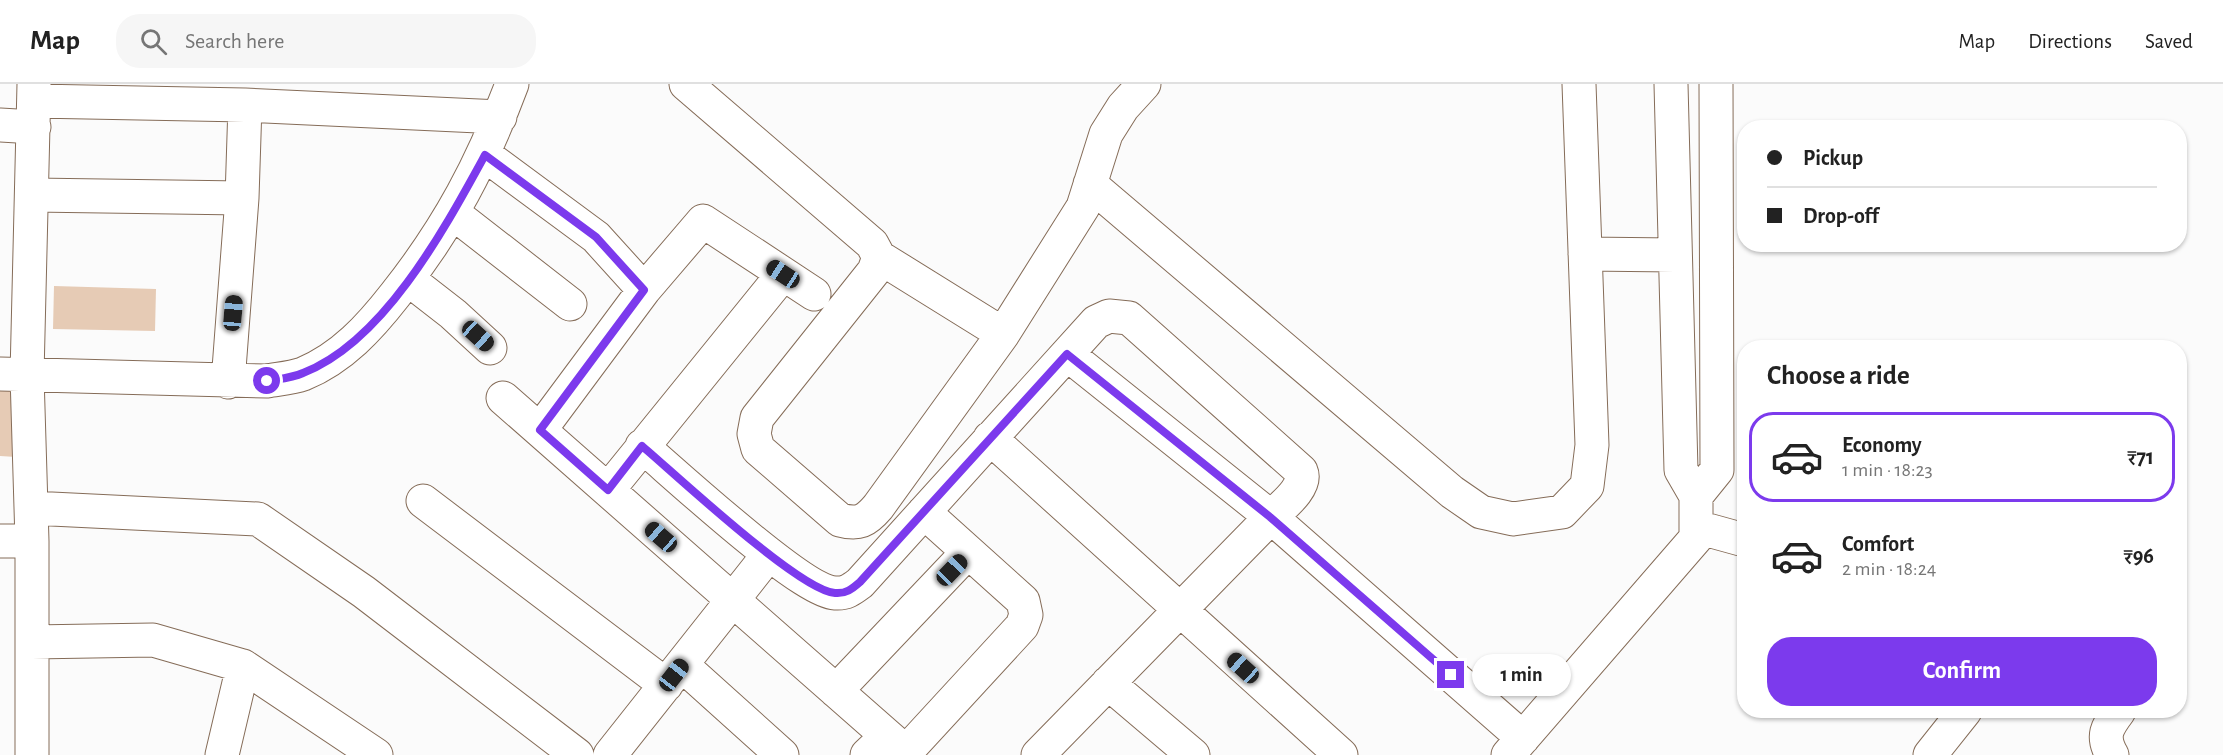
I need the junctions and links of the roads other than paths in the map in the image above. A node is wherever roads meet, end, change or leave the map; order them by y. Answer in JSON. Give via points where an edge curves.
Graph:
{"nodes":[{"id":1,"x":512,"y":84,"type":"edge"},
{"id":2,"x":686,"y":84,"type":"edge"},
{"id":3,"x":1144,"y":84,"type":"edge"},
{"id":4,"x":1580,"y":84,"type":"edge"},
{"id":5,"x":1671,"y":84,"type":"edge"},
{"id":6,"x":1716,"y":84,"type":"edge"},
{"id":7,"x":34,"y":104,"type":"edge"},
{"id":8,"x":245,"y":105,"type":"junction"},
{"id":9,"x":500,"y":117,"type":"junction"},
{"id":10,"x":0,"y":125,"type":"edge"},
{"id":11,"x":485,"y":155,"type":"junction"},
{"id":12,"x":1090,"y":184,"type":"junction"},
{"id":13,"x":33,"y":195,"type":"junction"},
{"id":14,"x":242,"y":198,"type":"junction"},
{"id":15,"x":453,"y":213,"type":"junction"},
{"id":16,"x":1585,"y":254,"type":"junction"},
{"id":17,"x":1676,"y":255,"type":"junction"},
{"id":18,"x":879,"y":257,"type":"junction"},
{"id":19,"x":783,"y":274,"type":"junction"},
{"id":20,"x":408,"y":279,"type":"junction"},
{"id":21,"x":644,"y":290,"type":"junction"},
{"id":22,"x":814,"y":294,"type":"dead end"},
{"id":23,"x":570,"y":304,"type":"dead end"},
{"id":24,"x":1003,"y":334,"type":"junction"},
{"id":25,"x":490,"y":348,"type":"dead end"},
{"id":26,"x":1067,"y":354,"type":"junction"},
{"id":27,"x":14,"y":375,"type":"edge"},
{"id":28,"x":228,"y":382,"type":"junction"},
{"id":29,"x":503,"y":398,"type":"dead end"},
{"id":30,"x":540,"y":430,"type":"junction"},
{"id":31,"x":990,"y":438,"type":"junction"},
{"id":32,"x":642,"y":446,"type":"junction"},
{"id":33,"x":608,"y":490,"type":"junction"},
{"id":34,"x":423,"y":501,"type":"dead end"},
{"id":35,"x":31,"y":508,"type":"junction"},
{"id":36,"x":924,"y":512,"type":"junction"},
{"id":37,"x":1697,"y":512,"type":"junction"},
{"id":38,"x":1270,"y":517,"type":"junction"},
{"id":39,"x":1737,"y":536,"type":"edge"},
{"id":40,"x":0,"y":541,"type":"edge"},
{"id":41,"x":32,"y":541,"type":"junction"},
{"id":42,"x":968,"y":552,"type":"junction"},
{"id":43,"x":769,"y":554,"type":"junction"},
{"id":44,"x":733,"y":600,"type":"junction"},
{"id":45,"x":1178,"y":610,"type":"junction"},
{"id":46,"x":32,"y":642,"type":"junction"},
{"id":47,"x":243,"y":666,"type":"junction"},
{"id":48,"x":674,"y":675,"type":"junction"},
{"id":49,"x":1108,"y":683,"type":"junction"},
{"id":50,"x":836,"y":690,"type":"junction"},
{"id":51,"x":1959,"y":718,"type":"edge"},
{"id":52,"x":2114,"y":718,"type":"edge"},
{"id":53,"x":1515,"y":746,"type":"edge"},
{"id":54,"x":892,"y":749,"type":"edge"},
{"id":55,"x":365,"y":752,"type":"edge"},
{"id":56,"x":32,"y":755,"type":"edge"},
{"id":57,"x":222,"y":755,"type":"edge"},
{"id":58,"x":577,"y":755,"type":"edge"},
{"id":59,"x":610,"y":755,"type":"edge"},
{"id":60,"x":782,"y":755,"type":"edge"},
{"id":61,"x":1038,"y":755,"type":"edge"},
{"id":62,"x":1193,"y":755,"type":"edge"},
{"id":63,"x":1341,"y":755,"type":"edge"},
{"id":64,"x":1930,"y":755,"type":"edge"},
{"id":65,"x":2112,"y":755,"type":"edge"}],
"edges":[{"from":1,"to":9,"type":"street"},
{"from":2,"to":18,"type":"street","via":[[872,243]]},
{"from":3,"to":12,"type":"street","via":[[1123,106],[1106,134]]},
{"from":4,"to":16,"type":"street"},
{"from":5,"to":17,"type":"street"},
{"from":6,"to":37,"type":"street","via":[[1717,470]]},
{"from":7,"to":8,"type":"street"},
{"from":7,"to":10,"type":"street"},
{"from":7,"to":13,"type":"street"},
{"from":8,"to":9,"type":"street"},
{"from":8,"to":14,"type":"street"},
{"from":9,"to":11,"type":"street"},
{"from":11,"to":15,"type":"street"},
{"from":11,"to":21,"type":"street","via":[[596,237]]},
{"from":12,"to":16,"type":"street","via":[[1452,492],[1481,512],[1514,519],[1562,512],[1587,486],[1592,445]]},
{"from":12,"to":24,"type":"street","via":[[1083,207]]},
{"from":13,"to":14,"type":"street"},
{"from":13,"to":27,"type":"street"},
{"from":14,"to":28,"type":"street"},
{"from":15,"to":20,"type":"street"},
{"from":15,"to":23,"type":"street"},
{"from":16,"to":17,"type":"street"},
{"from":17,"to":37,"type":"street","via":[[1681,470]]},
{"from":18,"to":24,"type":"street"},
{"from":18,"to":24,"type":"street","via":[[873,271],[757,418],[754,434],[758,449],[840,520],[854,524],[867,520]]},
{"from":19,"to":21,"type":"street","via":[[703,221]]},
{"from":19,"to":22,"type":"street"},
{"from":19,"to":32,"type":"street"},
{"from":20,"to":25,"type":"street"},
{"from":20,"to":28,"type":"street","via":[[366,331],[337,355],[302,374],[267,381]]},
{"from":21,"to":30,"type":"street"},
{"from":26,"to":31,"type":"street"},
{"from":26,"to":38,"type":"street"},
{"from":26,"to":38,"type":"street","via":[[1096,322],[1109,316],[1129,318],[1301,471],[1301,484]]},
{"from":27,"to":28,"type":"street"},
{"from":27,"to":35,"type":"street"},
{"from":29,"to":30,"type":"street"},
{"from":30,"to":33,"type":"street"},
{"from":31,"to":36,"type":"street"},
{"from":31,"to":45,"type":"street"},
{"from":32,"to":33,"type":"street"},
{"from":32,"to":43,"type":"street"},
{"from":33,"to":44,"type":"street"},
{"from":34,"to":48,"type":"street"},
{"from":35,"to":41,"type":"street"},
{"from":35,"to":58,"type":"street","via":[[258,519],[364,592]]},
{"from":36,"to":42,"type":"street"},
{"from":36,"to":43,"type":"street","via":[[849,591],[821,589]]},
{"from":37,"to":39,"type":"street"},
{"from":37,"to":53,"type":"street","via":[[1696,538]]},
{"from":38,"to":45,"type":"street"},
{"from":38,"to":53,"type":"street"},
{"from":40,"to":41,"type":"street"},
{"from":41,"to":46,"type":"street"},
{"from":42,"to":50,"type":"street"},
{"from":42,"to":54,"type":"street","via":[[1023,602],[1026,615],[1022,626]]},
{"from":43,"to":44,"type":"street"},
{"from":44,"to":48,"type":"street"},
{"from":44,"to":50,"type":"street"},
{"from":45,"to":49,"type":"street"},
{"from":45,"to":63,"type":"street"},
{"from":46,"to":47,"type":"street","via":[[153,640]]},
{"from":46,"to":56,"type":"street"},
{"from":47,"to":55,"type":"street"},
{"from":47,"to":57,"type":"street"},
{"from":48,"to":59,"type":"street"},
{"from":48,"to":60,"type":"street"},
{"from":49,"to":61,"type":"street"},
{"from":49,"to":62,"type":"street"},
{"from":50,"to":54,"type":"street"},
{"from":51,"to":64,"type":"street"},
{"from":52,"to":65,"type":"street","via":[[2104,734]]}]}
